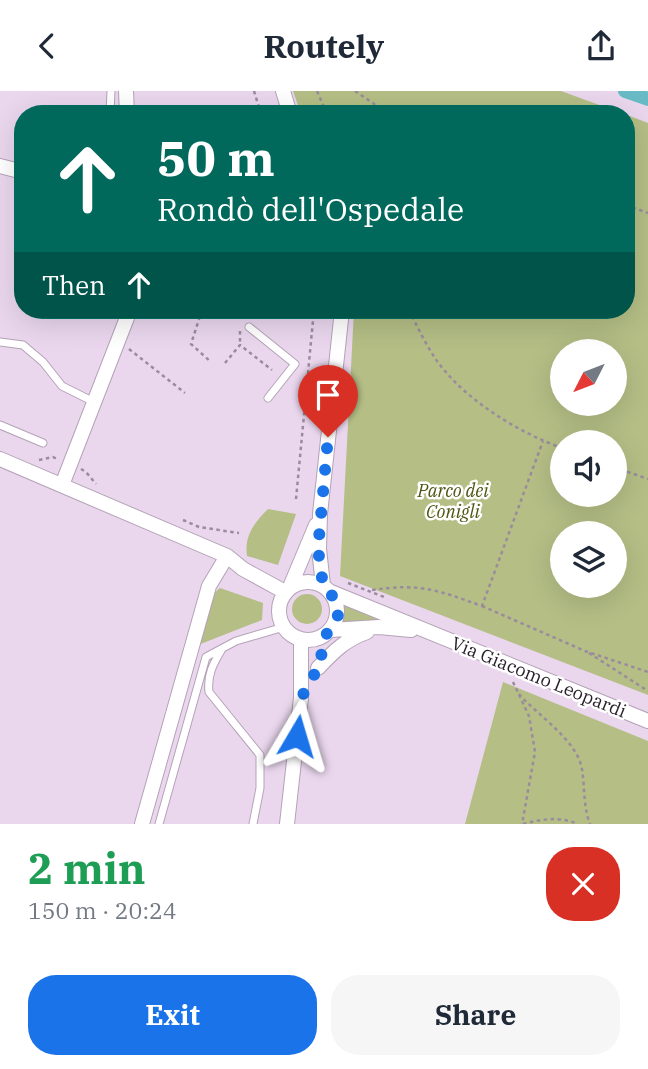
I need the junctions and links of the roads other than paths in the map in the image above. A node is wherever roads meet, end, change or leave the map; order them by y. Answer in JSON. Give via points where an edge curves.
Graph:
{"nodes":[{"id":1,"x":126,"y":319,"type":"edge"},
{"id":2,"x":341,"y":319,"type":"edge"},
{"id":3,"x":249,"y":327,"type":"dead end"},
{"id":4,"x":0,"y":342,"type":"edge"},
{"id":5,"x":268,"y":398,"type":"dead end"},
{"id":6,"x":94,"y":402,"type":"junction"},
{"id":7,"x":0,"y":425,"type":"edge"},
{"id":8,"x":43,"y":443,"type":"dead end"},
{"id":9,"x":0,"y":459,"type":"edge"},
{"id":10,"x":62,"y":485,"type":"junction"},
{"id":11,"x":320,"y":514,"type":"junction"},
{"id":12,"x":227,"y":556,"type":"junction"},
{"id":13,"x":327,"y":588,"type":"junction"},
{"id":14,"x":288,"y":589,"type":"junction"},
{"id":15,"x":284,"y":627,"type":"junction"},
{"id":16,"x":379,"y":627,"type":"junction"},
{"id":17,"x":329,"y":632,"type":"junction"},
{"id":18,"x":429,"y":633,"type":"junction"},
{"id":19,"x":301,"y":639,"type":"junction"},
{"id":20,"x":222,"y":649,"type":"junction"},
{"id":21,"x":318,"y":668,"type":"junction"},
{"id":22,"x":301,"y":698,"type":"junction"},
{"id":23,"x":648,"y":721,"type":"edge"},
{"id":24,"x":142,"y":824,"type":"edge"},
{"id":25,"x":159,"y":824,"type":"edge"},
{"id":26,"x":253,"y":824,"type":"edge"},
{"id":27,"x":287,"y":824,"type":"edge"}],
"edges":[{"from":1,"to":6,"type":"street"},
{"from":2,"to":11,"type":"street"},
{"from":3,"to":5,"type":"lane","via":[[295,364]]},
{"from":4,"to":6,"type":"lane","via":[[23,345],[62,386]]},
{"from":6,"to":10,"type":"street"},
{"from":7,"to":8,"type":"lane"},
{"from":9,"to":10,"type":"street"},
{"from":10,"to":12,"type":"street"},
{"from":11,"to":13,"type":"street","via":[[318,549]]},
{"from":11,"to":14,"type":"street"},
{"from":12,"to":14,"type":"street","via":[[243,569]]},
{"from":12,"to":24,"type":"street","via":[[209,586]]},
{"from":13,"to":14,"type":"street","via":[[306,581]]},
{"from":13,"to":17,"type":"street","via":[[338,607]]},
{"from":13,"to":18,"type":"street","name":"Via Giacomo Leopardi"},
{"from":14,"to":15,"type":"street","via":[[279,602]]},
{"from":15,"to":19,"type":"street"},
{"from":15,"to":20,"type":"lane"},
{"from":16,"to":17,"type":"street","name":"Via Giacomo Leopardi"},
{"from":16,"to":18,"type":"street","name":"Via Giacomo Leopardi"},
{"from":16,"to":21,"type":"street","name":"Via Giacomo Leopardi","via":[[347,641]]},
{"from":17,"to":19,"type":"street"},
{"from":17,"to":21,"type":"street"},
{"from":18,"to":23,"type":"street","name":"Via Giacomo Leopardi"},
{"from":19,"to":22,"type":"street"},
{"from":20,"to":25,"type":"lane","via":[[206,657]]},
{"from":20,"to":26,"type":"lane","via":[[211,669],[209,692],[260,755]]},
{"from":21,"to":22,"type":"street"},
{"from":22,"to":27,"type":"street"}]}
